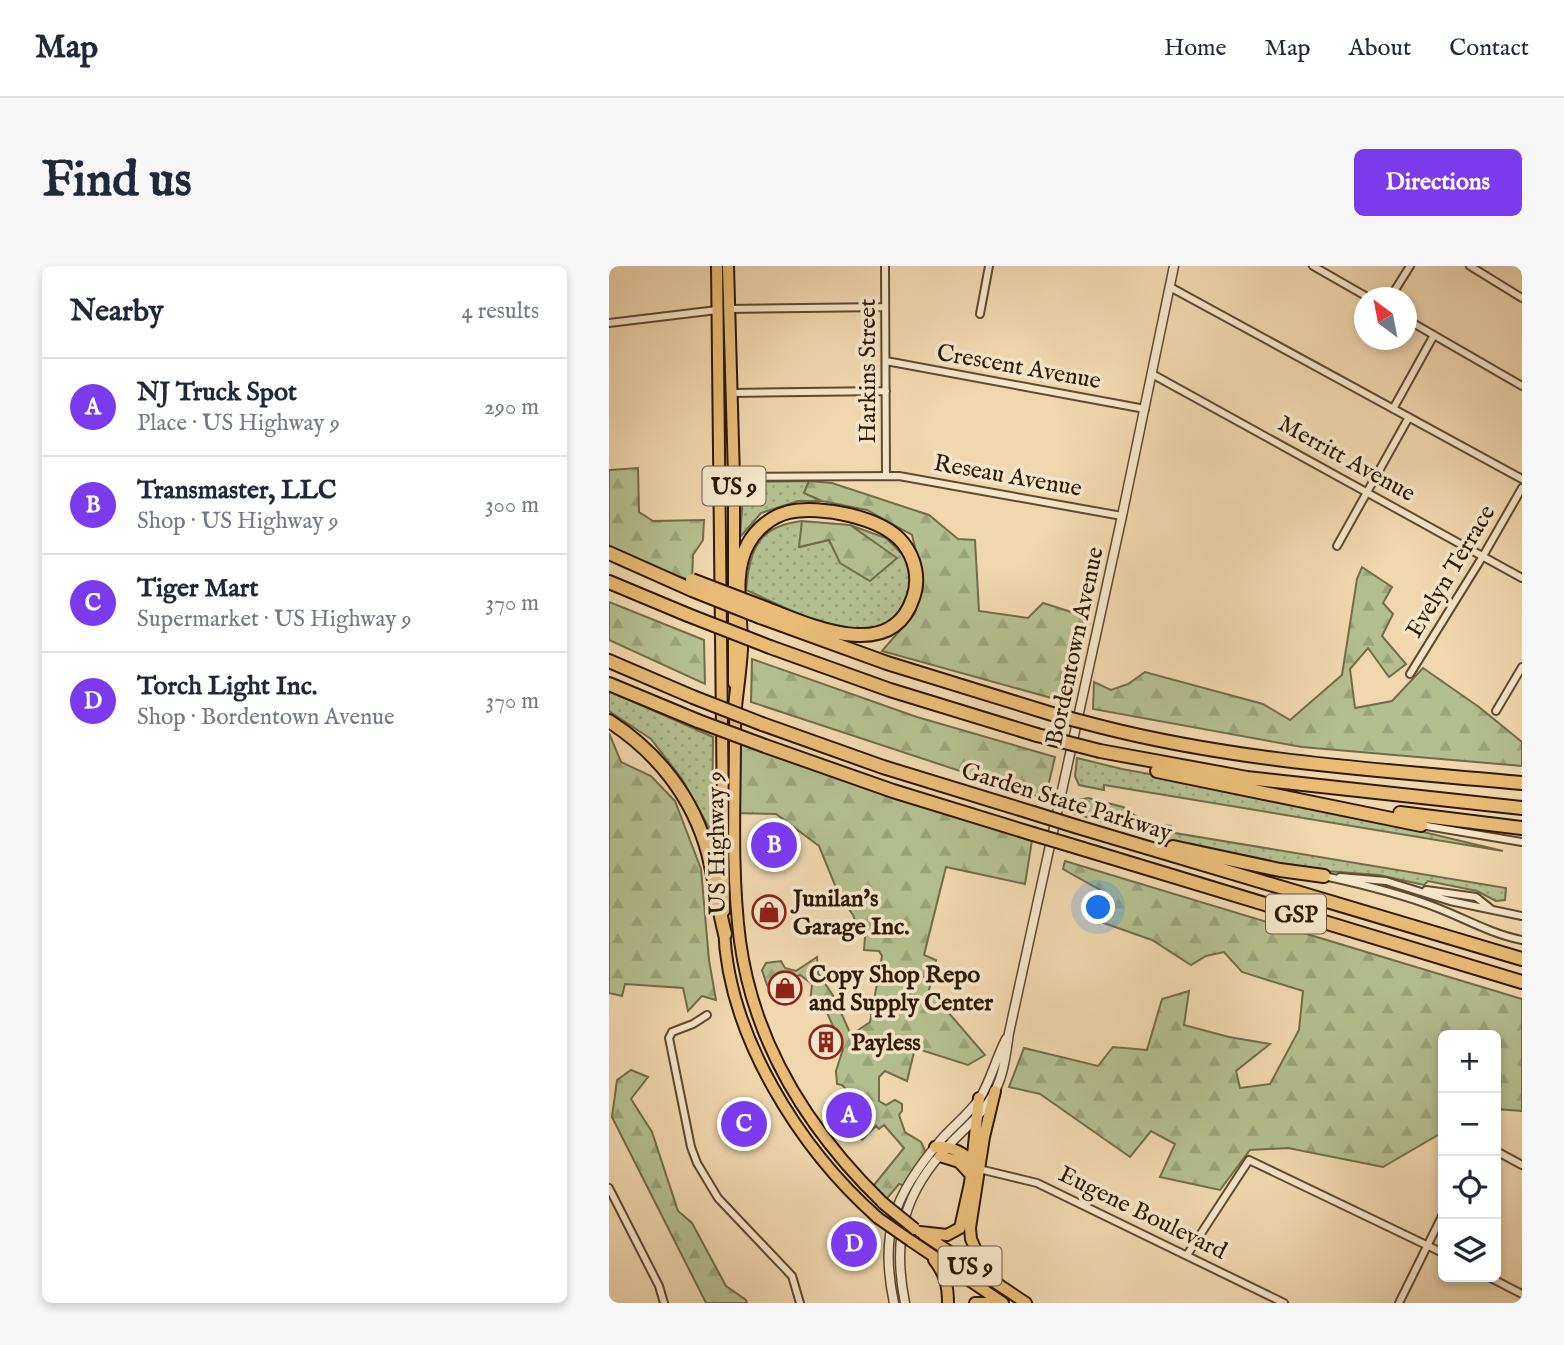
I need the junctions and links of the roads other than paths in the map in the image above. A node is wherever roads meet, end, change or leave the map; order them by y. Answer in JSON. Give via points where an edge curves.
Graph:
{"nodes":[{"id":1,"x":717,"y":266,"type":"edge"},
{"id":2,"x":728,"y":266,"type":"edge"},
{"id":3,"x":885,"y":266,"type":"edge"},
{"id":4,"x":989,"y":266,"type":"edge"},
{"id":5,"x":1174,"y":266,"type":"edge"},
{"id":6,"x":1313,"y":266,"type":"edge"},
{"id":7,"x":1410,"y":266,"type":"edge"},
{"id":8,"x":1470,"y":266,"type":"edge"},
{"id":9,"x":1170,"y":287,"type":"junction"},
{"id":10,"x":1397,"y":287,"type":"edge"},
{"id":11,"x":1354,"y":289,"type":"edge"},
{"id":12,"x":1522,"y":298,"type":"edge"},
{"id":13,"x":885,"y":307,"type":"junction"},
{"id":14,"x":723,"y":309,"type":"junction"},
{"id":15,"x":981,"y":314,"type":"dead end"},
{"id":16,"x":609,"y":323,"type":"edge"},
{"id":17,"x":1417,"y":325,"type":"edge"},
{"id":18,"x":1434,"y":335,"type":"junction"},
{"id":19,"x":886,"y":361,"type":"junction"},
{"id":20,"x":1152,"y":374,"type":"junction"},
{"id":21,"x":1522,"y":386,"type":"edge"},
{"id":22,"x":886,"y":391,"type":"junction"},
{"id":23,"x":732,"y":393,"type":"junction"},
{"id":24,"x":1145,"y":409,"type":"junction"},
{"id":25,"x":1392,"y":409,"type":"junction"},
{"id":26,"x":1409,"y":417,"type":"junction"},
{"id":27,"x":886,"y":476,"type":"junction"},
{"id":28,"x":734,"y":477,"type":"junction"},
{"id":29,"x":1522,"y":479,"type":"edge"},
{"id":30,"x":1522,"y":488,"type":"edge"},
{"id":31,"x":1367,"y":491,"type":"junction"},
{"id":32,"x":1122,"y":516,"type":"junction"},
{"id":33,"x":1338,"y":546,"type":"dead end"},
{"id":34,"x":609,"y":553,"type":"edge"},
{"id":35,"x":1483,"y":556,"type":"junction"},
{"id":36,"x":1522,"y":578,"type":"edge"},
{"id":37,"x":609,"y":582,"type":"edge"},
{"id":38,"x":760,"y":612,"type":"junction"},
{"id":39,"x":609,"y":660,"type":"edge"},
{"id":40,"x":1522,"y":667,"type":"edge"},
{"id":41,"x":1409,"y":674,"type":"dead end"},
{"id":42,"x":609,"y":684,"type":"edge"},
{"id":43,"x":735,"y":707,"type":"junction"},
{"id":44,"x":1496,"y":712,"type":"dead end"},
{"id":45,"x":609,"y":721,"type":"edge"},
{"id":46,"x":1100,"y":751,"type":"junction"},
{"id":47,"x":1522,"y":783,"type":"edge"},
{"id":48,"x":1326,"y":806,"type":"junction"},
{"id":49,"x":1522,"y":808,"type":"edge"},
{"id":50,"x":1421,"y":825,"type":"joint"},
{"id":51,"x":1522,"y":828,"type":"edge"},
{"id":52,"x":1127,"y":841,"type":"junction"},
{"id":53,"x":1522,"y":842,"type":"edge"},
{"id":54,"x":1324,"y":876,"type":"junction"},
{"id":55,"x":1522,"y":916,"type":"edge"},
{"id":56,"x":725,"y":934,"type":"junction"},
{"id":57,"x":1522,"y":940,"type":"edge"},
{"id":58,"x":1522,"y":959,"type":"edge"},
{"id":59,"x":1522,"y":982,"type":"edge"},
{"id":60,"x":706,"y":1015,"type":"dead end"},
{"id":61,"x":1009,"y":1034,"type":"junction"},
{"id":62,"x":995,"y":1091,"type":"junction"},
{"id":63,"x":979,"y":1098,"type":"junction"},
{"id":64,"x":978,"y":1116,"type":"junction"},
{"id":65,"x":941,"y":1150,"type":"junction"},
{"id":66,"x":1501,"y":1154,"type":"edge"},
{"id":67,"x":1522,"y":1165,"type":"edge"},
{"id":68,"x":974,"y":1168,"type":"junction"},
{"id":69,"x":609,"y":1188,"type":"edge"},
{"id":70,"x":1441,"y":1219,"type":"edge"},
{"id":71,"x":918,"y":1230,"type":"junction"},
{"id":72,"x":1428,"y":1245,"type":"junction"},
{"id":73,"x":1438,"y":1250,"type":"edge"},
{"id":74,"x":928,"y":1252,"type":"junction"},
{"id":75,"x":1187,"y":1255,"type":"junction"},
{"id":76,"x":988,"y":1278,"type":"junction"},
{"id":77,"x":1499,"y":1282,"type":"edge"},
{"id":78,"x":1522,"y":1294,"type":"edge"},
{"id":79,"x":664,"y":1303,"type":"edge"},
{"id":80,"x":800,"y":1303,"type":"edge"},
{"id":81,"x":894,"y":1303,"type":"edge"},
{"id":82,"x":905,"y":1303,"type":"edge"},
{"id":83,"x":948,"y":1303,"type":"edge"},
{"id":84,"x":975,"y":1303,"type":"edge"},
{"id":85,"x":993,"y":1303,"type":"edge"},
{"id":86,"x":1003,"y":1303,"type":"edge"},
{"id":87,"x":1025,"y":1303,"type":"edge"},
{"id":88,"x":1284,"y":1303,"type":"edge"},
{"id":89,"x":1399,"y":1303,"type":"edge"}],
"edges":[{"from":1,"to":14,"type":"highway","name":"US Highway 9","number":"US 9"},
{"from":2,"to":14,"type":"highway","name":"US Highway 9","number":"US 9"},
{"from":3,"to":13,"type":"street","name":"Harkins Street"},
{"from":4,"to":15,"type":"street"},
{"from":5,"to":9,"type":"street","name":"Bordentown Avenue"},
{"from":6,"to":11,"type":"street"},
{"from":7,"to":10,"type":"street"},
{"from":8,"to":12,"type":"street"},
{"from":9,"to":20,"type":"street","name":"Bordentown Avenue"},
{"from":9,"to":25,"type":"street"},
{"from":13,"to":14,"type":"street"},
{"from":13,"to":19,"type":"street","name":"Harkins Street"},
{"from":14,"to":16,"type":"street"},
{"from":14,"to":23,"type":"highway","name":"US Highway 9","number":"US 9"},
{"from":14,"to":56,"type":"highway","name":"US Highway 9","number":"US 9"},
{"from":17,"to":18,"type":"street"},
{"from":18,"to":21,"type":"street"},
{"from":18,"to":25,"type":"street"},
{"from":19,"to":22,"type":"street","name":"Harkins Street"},
{"from":19,"to":24,"type":"street","name":"Crescent Avenue"},
{"from":20,"to":24,"type":"street","name":"Bordentown Avenue"},
{"from":20,"to":31,"type":"street","name":"Merritt Avenue"},
{"from":22,"to":23,"type":"street"},
{"from":22,"to":27,"type":"street","name":"Harkins Street"},
{"from":23,"to":28,"type":"highway","name":"US Highway 9","number":"US 9"},
{"from":24,"to":32,"type":"street","name":"Bordentown Avenue"},
{"from":25,"to":26,"type":"street"},
{"from":26,"to":29,"type":"street"},
{"from":26,"to":31,"type":"street"},
{"from":27,"to":28,"type":"street","name":"Reseau Avenue"},
{"from":27,"to":32,"type":"street","name":"Reseau Avenue"},
{"from":28,"to":43,"type":"highway","name":"US Highway 9","number":"US 9"},
{"from":30,"to":35,"type":"street","name":"Evelyn Terrace"},
{"from":31,"to":33,"type":"street"},
{"from":31,"to":35,"type":"street","name":"Merritt Avenue"},
{"from":32,"to":61,"type":"street","name":"Bordentown Avenue"},
{"from":34,"to":38,"type":"highway","bridge":true},
{"from":35,"to":36,"type":"street","name":"Merritt Avenue"},
{"from":35,"to":41,"type":"street","name":"Evelyn Terrace"},
{"from":37,"to":46,"type":"highway","bridge":true,"via":[[915,699]]},
{"from":38,"to":43,"type":"highway","via":[[834,631],[875,635],[894,625],[908,610],[916,590],[913,562],[904,543],[893,534],[846,514],[795,511],[764,525],[746,546],[740,568],[741,650]]},
{"from":38,"to":47,"type":"highway","bridge":true,"via":[[887,663],[1102,727],[1184,746],[1264,759]]},
{"from":39,"to":52,"type":"highway","name":"Garden State Parkway","number":"GSP","bridge":true,"via":[[692,697],[870,762]]},
{"from":40,"to":44,"type":"street"},
{"from":42,"to":59,"type":"highway","name":"Garden State Parkway","number":"GSP","bridge":true,"via":[[893,791]]},
{"from":43,"to":71,"type":"highway","name":"US Highway 9","number":"US 9","bridge":true,"via":[[737,914],[755,1008],[776,1061],[835,1153],[883,1203]]},
{"from":45,"to":56,"type":"highway","via":[[657,760],[689,804],[709,856]]},
{"from":46,"to":48,"type":"highway","via":[[1155,771]]},
{"from":46,"to":49,"type":"highway","via":[[1272,782]]},
{"from":48,"to":50,"type":"highway"},
{"from":48,"to":51,"type":"highway"},
{"from":50,"to":53,"type":"street"},
{"from":52,"to":54,"type":"highway"},
{"from":52,"to":58,"type":"highway","name":"Garden State Parkway","number":"GSP"},
{"from":54,"to":55,"type":"street","via":[[1376,879],[1417,890],[1476,897],[1490,909]]},
{"from":54,"to":57,"type":"street","via":[[1402,895]]},
{"from":56,"to":74,"type":"highway","name":"US Highway 9","number":"US 9","bridge":true,"via":[[741,1011],[778,1097],[829,1170],[878,1218]]},
{"from":60,"to":80,"type":"street","via":[[672,1032],[669,1038],[694,1155],[718,1198],[792,1276]]},
{"from":61,"to":62,"type":"street","name":"Bordentown Avenue"},
{"from":61,"to":63,"type":"street","name":"Bordentown Avenue"},
{"from":62,"to":64,"type":"street","name":"Bordentown Avenue"},
{"from":62,"to":68,"type":"highway"},
{"from":63,"to":64,"type":"highway"},
{"from":63,"to":65,"type":"street","name":"Bordentown Avenue"},
{"from":64,"to":65,"type":"street","name":"Bordentown Avenue"},
{"from":64,"to":68,"type":"highway"},
{"from":65,"to":68,"type":"highway"},
{"from":65,"to":81,"type":"street","name":"Bordentown Avenue","via":[[906,1186],[891,1219],[887,1248]]},
{"from":65,"to":82,"type":"street","name":"Bordentown Avenue","via":[[923,1176],[902,1225],[899,1246]]},
{"from":66,"to":67,"type":"street"},
{"from":68,"to":71,"type":"highway","via":[[960,1228],[947,1235]]},
{"from":68,"to":75,"type":"street","name":"Eugene Boulevard","via":[[1037,1183]]},
{"from":68,"to":76,"type":"highway","via":[[971,1239]]},
{"from":69,"to":79,"type":"street"},
{"from":70,"to":72,"type":"street"},
{"from":71,"to":76,"type":"highway","name":"US Highway 9","number":"US 9"},
{"from":72,"to":73,"type":"street"},
{"from":72,"to":75,"type":"street","via":[[1249,1160]]},
{"from":72,"to":89,"type":"street"},
{"from":74,"to":83,"type":"highway","via":[[948,1285]]},
{"from":74,"to":86,"type":"highway","name":"US Highway 9","number":"US 9"},
{"from":75,"to":88,"type":"street","name":"Eugene Boulevard"},
{"from":76,"to":87,"type":"highway","name":"US Highway 9","number":"US 9"},
{"from":77,"to":78,"type":"street"},
{"from":84,"to":85,"type":"highway"}]}
